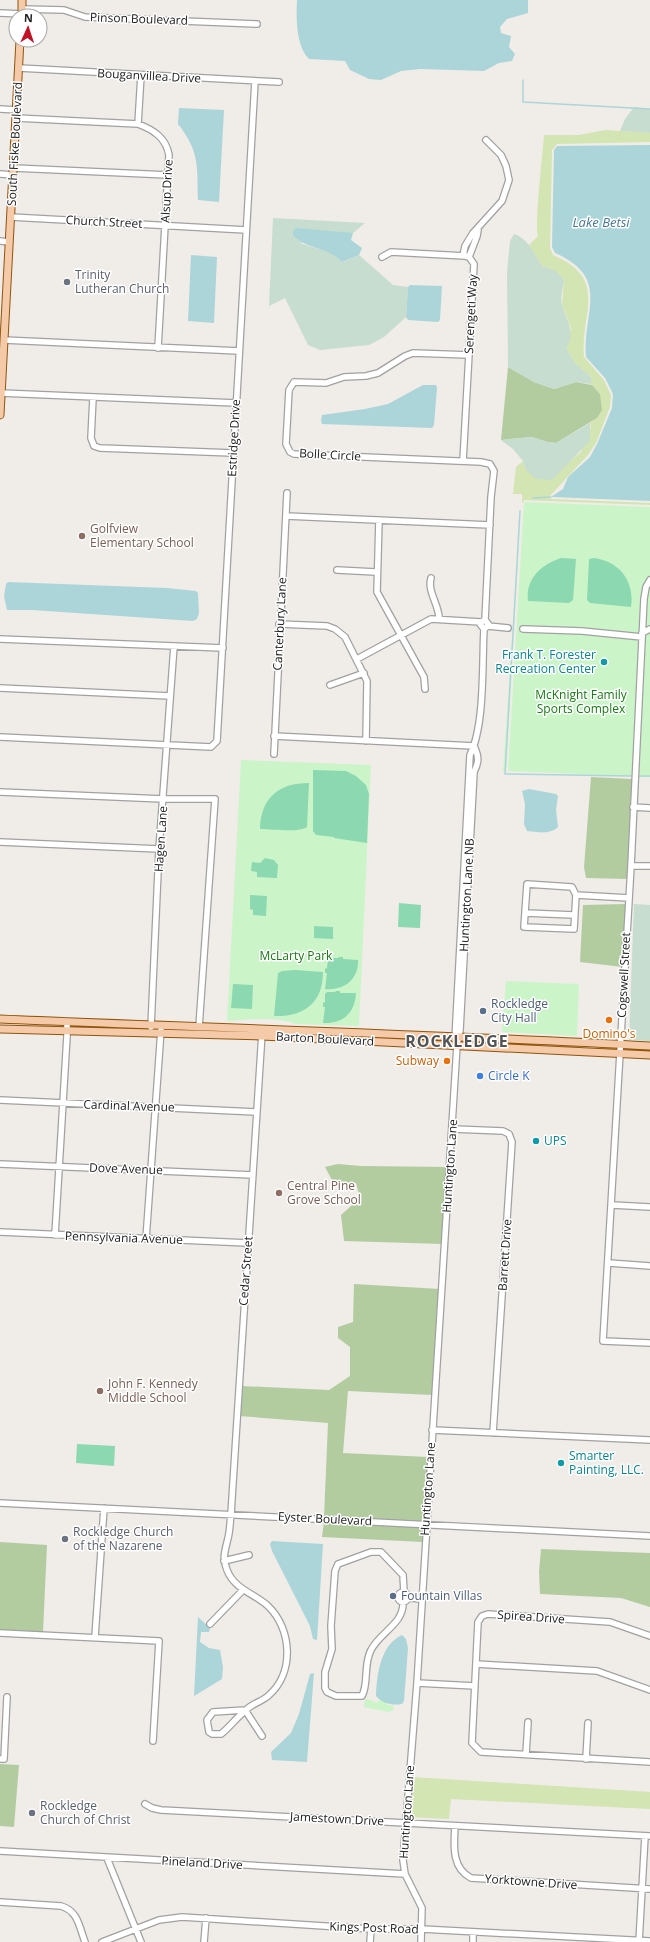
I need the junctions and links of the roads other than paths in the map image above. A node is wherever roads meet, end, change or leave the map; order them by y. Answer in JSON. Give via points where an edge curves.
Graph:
{"nodes":[{"id":1,"x":48,"y":11,"type":"edge"},
{"id":2,"x":257,"y":24,"type":"dead end"},
{"id":3,"x":20,"y":48,"type":"edge"},
{"id":4,"x":19,"y":68,"type":"junction"},
{"id":5,"x":141,"y":76,"type":"junction"},
{"id":6,"x":255,"y":81,"type":"junction"},
{"id":7,"x":279,"y":82,"type":"dead end"},
{"id":8,"x":0,"y":109,"type":"edge"},
{"id":9,"x":17,"y":110,"type":"junction"},
{"id":10,"x":16,"y":118,"type":"junction"},
{"id":11,"x":138,"y":124,"type":"junction"},
{"id":12,"x":486,"y":140,"type":"dead end"},
{"id":13,"x":13,"y":172,"type":"junction"},
{"id":14,"x":0,"y":174,"type":"edge"},
{"id":15,"x":168,"y":175,"type":"junction"},
{"id":16,"x":11,"y":217,"type":"junction"},
{"id":17,"x":165,"y":225,"type":"junction"},
{"id":18,"x":246,"y":230,"type":"junction"},
{"id":19,"x":0,"y":241,"type":"edge"},
{"id":20,"x":9,"y":242,"type":"junction"},
{"id":21,"x":466,"y":256,"type":"junction"},
{"id":22,"x":382,"y":257,"type":"dead end"},
{"id":23,"x":3,"y":307,"type":"edge"},
{"id":24,"x":4,"y":340,"type":"junction"},
{"id":25,"x":158,"y":348,"type":"junction"},
{"id":26,"x":239,"y":351,"type":"junction"},
{"id":27,"x":469,"y":355,"type":"junction"},
{"id":28,"x":1,"y":394,"type":"junction"},
{"id":29,"x":93,"y":398,"type":"junction"},
{"id":30,"x":236,"y":403,"type":"junction"},
{"id":31,"x":0,"y":415,"type":"edge"},
{"id":32,"x":233,"y":453,"type":"junction"},
{"id":33,"x":463,"y":461,"type":"junction"},
{"id":34,"x":287,"y":493,"type":"dead end"},
{"id":35,"x":286,"y":516,"type":"junction"},
{"id":36,"x":379,"y":520,"type":"junction"},
{"id":37,"x":490,"y":525,"type":"junction"},
{"id":38,"x":337,"y":570,"type":"dead end"},
{"id":39,"x":376,"y":572,"type":"junction"},
{"id":40,"x":431,"y":578,"type":"dead end"},
{"id":41,"x":650,"y":580,"type":"edge"},
{"id":42,"x":439,"y":618,"type":"junction"},
{"id":43,"x":483,"y":621,"type":"junction"},
{"id":44,"x":279,"y":624,"type":"junction"},
{"id":45,"x":486,"y":627,"type":"junction"},
{"id":46,"x":508,"y":628,"type":"dead end"},
{"id":47,"x":524,"y":629,"type":"dead end"},
{"id":48,"x":650,"y":629,"type":"edge"},
{"id":49,"x":401,"y":635,"type":"junction"},
{"id":50,"x":642,"y":635,"type":"junction"},
{"id":51,"x":0,"y":639,"type":"edge"},
{"id":52,"x":174,"y":646,"type":"junction"},
{"id":53,"x":223,"y":648,"type":"junction"},
{"id":54,"x":357,"y":659,"type":"junction"},
{"id":55,"x":364,"y":673,"type":"junction"},
{"id":56,"x":330,"y":685,"type":"dead end"},
{"id":57,"x":0,"y":688,"type":"edge"},
{"id":58,"x":425,"y":689,"type":"dead end"},
{"id":59,"x":170,"y":696,"type":"junction"},
{"id":60,"x":274,"y":736,"type":"junction"},
{"id":61,"x":0,"y":737,"type":"edge"},
{"id":62,"x":366,"y":740,"type":"junction"},
{"id":63,"x":166,"y":746,"type":"junction"},
{"id":64,"x":474,"y":746,"type":"junction"},
{"id":65,"x":274,"y":754,"type":"dead end"},
{"id":66,"x":0,"y":792,"type":"edge"},
{"id":67,"x":163,"y":800,"type":"junction"},
{"id":68,"x":633,"y":807,"type":"junction"},
{"id":69,"x":650,"y":808,"type":"edge"},
{"id":70,"x":0,"y":842,"type":"edge"},
{"id":71,"x":159,"y":849,"type":"junction"},
{"id":72,"x":631,"y":866,"type":"junction"},
{"id":73,"x":650,"y":866,"type":"edge"},
{"id":74,"x":576,"y":895,"type":"junction"},
{"id":75,"x":629,"y":898,"type":"junction"},
{"id":76,"x":525,"y":913,"type":"junction"},
{"id":77,"x":574,"y":915,"type":"junction"},
{"id":78,"x":459,"y":1003,"type":"junction"},
{"id":79,"x":0,"y":1019,"type":"edge"},
{"id":80,"x":36,"y":1021,"type":"junction"},
{"id":81,"x":67,"y":1022,"type":"junction"},
{"id":82,"x":199,"y":1027,"type":"junction"},
{"id":83,"x":0,"y":1029,"type":"edge"},
{"id":84,"x":151,"y":1029,"type":"junction"},
{"id":85,"x":161,"y":1029,"type":"junction"},
{"id":86,"x":24,"y":1030,"type":"junction"},
{"id":87,"x":67,"y":1032,"type":"junction"},
{"id":88,"x":262,"y":1032,"type":"junction"},
{"id":89,"x":457,"y":1040,"type":"junction"},
{"id":90,"x":536,"y":1041,"type":"junction"},
{"id":91,"x":620,"y":1045,"type":"junction"},
{"id":92,"x":650,"y":1046,"type":"edge"},
{"id":93,"x":536,"y":1050,"type":"junction"},
{"id":94,"x":620,"y":1054,"type":"junction"},
{"id":95,"x":650,"y":1055,"type":"edge"},
{"id":96,"x":0,"y":1100,"type":"edge"},
{"id":97,"x":63,"y":1103,"type":"junction"},
{"id":98,"x":156,"y":1106,"type":"junction"},
{"id":99,"x":257,"y":1112,"type":"junction"},
{"id":100,"x":452,"y":1129,"type":"junction"},
{"id":101,"x":0,"y":1164,"type":"edge"},
{"id":102,"x":59,"y":1166,"type":"junction"},
{"id":103,"x":151,"y":1170,"type":"junction"},
{"id":104,"x":253,"y":1175,"type":"junction"},
{"id":105,"x":612,"y":1205,"type":"junction"},
{"id":106,"x":650,"y":1207,"type":"edge"},
{"id":107,"x":0,"y":1232,"type":"edge"},
{"id":108,"x":55,"y":1235,"type":"junction"},
{"id":109,"x":146,"y":1239,"type":"junction"},
{"id":110,"x":248,"y":1243,"type":"junction"},
{"id":111,"x":609,"y":1263,"type":"junction"},
{"id":112,"x":650,"y":1266,"type":"edge"},
{"id":113,"x":650,"y":1343,"type":"edge"},
{"id":114,"x":432,"y":1430,"type":"junction"},
{"id":115,"x":493,"y":1433,"type":"junction"},
{"id":116,"x":650,"y":1440,"type":"edge"},
{"id":117,"x":0,"y":1503,"type":"edge"},
{"id":118,"x":104,"y":1508,"type":"junction"},
{"id":119,"x":231,"y":1514,"type":"junction"},
{"id":120,"x":426,"y":1525,"type":"junction"},
{"id":121,"x":650,"y":1536,"type":"edge"},
{"id":122,"x":249,"y":1555,"type":"dead end"},
{"id":123,"x":224,"y":1561,"type":"junction"},
{"id":124,"x":243,"y":1590,"type":"junction"},
{"id":125,"x":404,"y":1592,"type":"junction"},
{"id":126,"x":408,"y":1598,"type":"junction"},
{"id":127,"x":422,"y":1599,"type":"junction"},
{"id":128,"x":403,"y":1602,"type":"junction"},
{"id":129,"x":210,"y":1624,"type":"dead end"},
{"id":130,"x":0,"y":1633,"type":"edge"},
{"id":131,"x":650,"y":1636,"type":"edge"},
{"id":132,"x":95,"y":1637,"type":"junction"},
{"id":133,"x":476,"y":1664,"type":"junction"},
{"id":134,"x":417,"y":1683,"type":"junction"},
{"id":135,"x":475,"y":1686,"type":"junction"},
{"id":136,"x":650,"y":1690,"type":"edge"},
{"id":137,"x":7,"y":1697,"type":"dead end"},
{"id":138,"x":245,"y":1710,"type":"junction"},
{"id":139,"x":528,"y":1722,"type":"dead end"},
{"id":140,"x":588,"y":1723,"type":"dead end"},
{"id":141,"x":262,"y":1736,"type":"dead end"},
{"id":142,"x":153,"y":1741,"type":"dead end"},
{"id":143,"x":526,"y":1754,"type":"junction"},
{"id":144,"x":2,"y":1759,"type":"edge"},
{"id":145,"x":586,"y":1759,"type":"junction"},
{"id":146,"x":650,"y":1762,"type":"edge"},
{"id":147,"x":145,"y":1804,"type":"dead end"},
{"id":148,"x":406,"y":1823,"type":"junction"},
{"id":149,"x":455,"y":1826,"type":"junction"},
{"id":150,"x":648,"y":1836,"type":"edge"},
{"id":151,"x":0,"y":1851,"type":"edge"},
{"id":152,"x":107,"y":1858,"type":"junction"},
{"id":153,"x":405,"y":1874,"type":"junction"},
{"id":154,"x":643,"y":1889,"type":"junction"},
{"id":155,"x":650,"y":1889,"type":"edge"},
{"id":156,"x":0,"y":1902,"type":"edge"},
{"id":157,"x":206,"y":1918,"type":"junction"},
{"id":158,"x":135,"y":1928,"type":"junction"},
{"id":159,"x":370,"y":1929,"type":"junction"},
{"id":160,"x":422,"y":1929,"type":"junction"},
{"id":161,"x":474,"y":1932,"type":"junction"},
{"id":162,"x":639,"y":1941,"type":"edge"},
{"id":163,"x":650,"y":1941,"type":"edge"},
{"id":164,"x":85,"y":1942,"type":"edge"},
{"id":165,"x":102,"y":1942,"type":"edge"},
{"id":166,"x":141,"y":1942,"type":"edge"},
{"id":167,"x":204,"y":1942,"type":"edge"},
{"id":168,"x":370,"y":1942,"type":"edge"},
{"id":169,"x":421,"y":1942,"type":"edge"},
{"id":170,"x":473,"y":1942,"type":"edge"}],
"edges":[{"from":1,"to":2,"type":"street","name":"Pinson Boulevard","via":[[64,10],[85,17]]},
{"from":3,"to":4,"type":"main road","name":"South Fiske Boulevard"},
{"from":4,"to":5,"type":"street","name":"Bouganvillea Drive"},
{"from":4,"to":9,"type":"main road","name":"South Fiske Boulevard"},
{"from":5,"to":6,"type":"street","name":"Bouganvillea Drive"},
{"from":5,"to":11,"type":"street"},
{"from":6,"to":7,"type":"street","name":"Bouganvillea Drive"},
{"from":6,"to":18,"type":"street","name":"Estridge Drive"},
{"from":8,"to":9,"type":"street"},
{"from":9,"to":10,"type":"main road","name":"South Fiske Boulevard"},
{"from":10,"to":11,"type":"street","name":"Alsup Drive"},
{"from":10,"to":13,"type":"main road","name":"South Fiske Boulevard"},
{"from":11,"to":15,"type":"street","name":"Alsup Drive","via":[[163,138],[169,155]]},
{"from":12,"to":21,"type":"street","via":[[501,155],[509,180],[502,201],[469,239]]},
{"from":13,"to":14,"type":"street"},
{"from":13,"to":15,"type":"street"},
{"from":13,"to":16,"type":"main road","name":"South Fiske Boulevard"},
{"from":15,"to":17,"type":"street","name":"Alsup Drive"},
{"from":16,"to":17,"type":"street","name":"Church Street"},
{"from":16,"to":20,"type":"main road","name":"South Fiske Boulevard"},
{"from":17,"to":18,"type":"street","name":"Church Street"},
{"from":17,"to":25,"type":"street","name":"Alsup Drive"},
{"from":18,"to":26,"type":"street","name":"Estridge Drive"},
{"from":19,"to":20,"type":"street"},
{"from":20,"to":23,"type":"main road","name":"South Fiske Boulevard"},
{"from":21,"to":22,"type":"street","via":[[391,252]]},
{"from":21,"to":27,"type":"street","name":"Serengeti Way","via":[[474,264]]},
{"from":23,"to":24,"type":"main road","name":"South Fiske Boulevard"},
{"from":24,"to":25,"type":"street"},
{"from":24,"to":28,"type":"main road","name":"South Fiske Boulevard"},
{"from":25,"to":26,"type":"street"},
{"from":26,"to":30,"type":"street","name":"Estridge Drive"},
{"from":27,"to":33,"type":"street","name":"Serengeti Way"},
{"from":27,"to":33,"type":"street","name":"Bolle Circle","via":[[413,353],[378,373],[326,383],[294,382],[288,390],[286,444],[294,454]]},
{"from":28,"to":29,"type":"street"},
{"from":28,"to":31,"type":"main road","name":"South Fiske Boulevard"},
{"from":29,"to":30,"type":"street"},
{"from":29,"to":32,"type":"street","via":[[91,438],[94,446]]},
{"from":30,"to":32,"type":"street","name":"Estridge Drive"},
{"from":32,"to":53,"type":"street","name":"Estridge Drive"},
{"from":33,"to":37,"type":"street","name":"Bolle Circle","via":[[488,463],[492,467],[494,479]]},
{"from":34,"to":35,"type":"street","name":"Canterbury Lane"},
{"from":35,"to":36,"type":"street"},
{"from":35,"to":44,"type":"street","name":"Canterbury Lane"},
{"from":36,"to":37,"type":"street"},
{"from":36,"to":39,"type":"street"},
{"from":37,"to":43,"type":"street"},
{"from":38,"to":39,"type":"street"},
{"from":39,"to":49,"type":"street","via":[[377,592]]},
{"from":40,"to":42,"type":"street","via":[[429,582]]},
{"from":41,"to":50,"type":"street","name":"Cogswell Street","via":[[644,599]]},
{"from":42,"to":43,"type":"street"},
{"from":42,"to":49,"type":"street","via":[[431,619]]},
{"from":43,"to":45,"type":"street","via":[[481,626]]},
{"from":44,"to":54,"type":"street","via":[[327,626],[335,629],[345,637]]},
{"from":44,"to":60,"type":"street","name":"Canterbury Lane"},
{"from":45,"to":46,"type":"street"},
{"from":45,"to":64,"type":"street","via":[[479,722]]},
{"from":47,"to":50,"type":"street"},
{"from":48,"to":50,"type":"street"},
{"from":49,"to":54,"type":"street"},
{"from":49,"to":58,"type":"street","via":[[424,677]]},
{"from":50,"to":68,"type":"street","name":"Cogswell Street"},
{"from":51,"to":52,"type":"street"},
{"from":52,"to":53,"type":"street"},
{"from":52,"to":59,"type":"street","name":"Hagen Lane"},
{"from":53,"to":63,"type":"street","name":"Estridge Drive","via":[[217,741],[210,748]]},
{"from":54,"to":55,"type":"street"},
{"from":55,"to":56,"type":"street"},
{"from":55,"to":62,"type":"street","via":[[369,687]]},
{"from":57,"to":59,"type":"street"},
{"from":59,"to":63,"type":"street","name":"Hagen Lane"},
{"from":60,"to":62,"type":"street"},
{"from":60,"to":65,"type":"street","name":"Canterbury Lane"},
{"from":61,"to":63,"type":"street","name":"Estridge Drive"},
{"from":62,"to":64,"type":"street"},
{"from":63,"to":67,"type":"street","name":"Hagen Lane"},
{"from":64,"to":78,"type":"street","via":[[470,755]]},
{"from":64,"to":78,"type":"street","name":"Huntington Lane NB","via":[[478,762],[474,772]]},
{"from":66,"to":67,"type":"street"},
{"from":67,"to":71,"type":"street","name":"Hagen Lane"},
{"from":67,"to":82,"type":"street","via":[[215,799]]},
{"from":68,"to":69,"type":"street"},
{"from":68,"to":72,"type":"street","name":"Cogswell Street"},
{"from":70,"to":71,"type":"street"},
{"from":71,"to":84,"type":"street","name":"Hagen Lane"},
{"from":72,"to":73,"type":"street"},
{"from":72,"to":75,"type":"street","name":"Cogswell Street"},
{"from":74,"to":75,"type":"street"},
{"from":74,"to":76,"type":"street","via":[[572,887],[527,884]]},
{"from":74,"to":77,"type":"street"},
{"from":75,"to":91,"type":"street","name":"Cogswell Street"},
{"from":76,"to":77,"type":"street"},
{"from":76,"to":77,"type":"street","via":[[524,927],[574,929]]},
{"from":78,"to":89,"type":"street","name":"Huntington Lane NB"},
{"from":79,"to":80,"type":"main road","name":"Barton Boulevard"},
{"from":80,"to":81,"type":"main road","name":"Barton Boulevard"},
{"from":80,"to":86,"type":"main road","via":[[28,1024]]},
{"from":81,"to":84,"type":"main road","name":"Barton Boulevard"},
{"from":81,"to":87,"type":"street"},
{"from":82,"to":85,"type":"main road","name":"Barton Boulevard"},
{"from":82,"to":88,"type":"main road","name":"Barton Boulevard"},
{"from":83,"to":86,"type":"main road","name":"Barton Boulevard"},
{"from":84,"to":85,"type":"main road","name":"Barton Boulevard"},
{"from":84,"to":87,"type":"main road","name":"Barton Boulevard"},
{"from":85,"to":88,"type":"main road","name":"Barton Boulevard"},
{"from":85,"to":98,"type":"street"},
{"from":86,"to":87,"type":"main road","name":"Barton Boulevard"},
{"from":87,"to":97,"type":"street"},
{"from":88,"to":89,"type":"main road","name":"Barton Boulevard"},
{"from":88,"to":99,"type":"street","name":"Cedar Street"},
{"from":89,"to":90,"type":"main road","name":"Barton Boulevard"},
{"from":89,"to":93,"type":"main road","name":"Barton Boulevard"},
{"from":89,"to":100,"type":"street","name":"Huntington Lane"},
{"from":90,"to":91,"type":"main road","name":"Barton Boulevard"},
{"from":90,"to":93,"type":"main road"},
{"from":91,"to":92,"type":"main road","name":"Barton Boulevard"},
{"from":91,"to":94,"type":"street","name":"Cogswell Street"},
{"from":93,"to":94,"type":"main road","name":"Barton Boulevard"},
{"from":94,"to":95,"type":"main road","name":"Barton Boulevard"},
{"from":94,"to":105,"type":"street","name":"Cogswell Street"},
{"from":96,"to":97,"type":"street","name":"Cardinal Avenue"},
{"from":97,"to":98,"type":"street","name":"Cardinal Avenue"},
{"from":97,"to":102,"type":"street"},
{"from":98,"to":99,"type":"street","name":"Cardinal Avenue"},
{"from":98,"to":103,"type":"street"},
{"from":99,"to":104,"type":"street","name":"Cedar Street"},
{"from":100,"to":114,"type":"street","name":"Huntington Lane"},
{"from":100,"to":115,"type":"street","name":"Barrett Drive","via":[[503,1131],[509,1134],[512,1142]]},
{"from":101,"to":102,"type":"street","name":"Dove Avenue"},
{"from":102,"to":103,"type":"street","name":"Dove Avenue"},
{"from":102,"to":108,"type":"street"},
{"from":103,"to":104,"type":"street","name":"Dove Avenue"},
{"from":103,"to":109,"type":"street"},
{"from":104,"to":110,"type":"street","name":"Cedar Street"},
{"from":105,"to":106,"type":"street"},
{"from":105,"to":111,"type":"street","name":"Cogswell Street"},
{"from":107,"to":108,"type":"street","name":"Pennsylvania Avenue"},
{"from":108,"to":109,"type":"street","name":"Pennsylvania Avenue"},
{"from":109,"to":110,"type":"street","name":"Pennsylvania Avenue"},
{"from":110,"to":119,"type":"street","name":"Cedar Street"},
{"from":111,"to":112,"type":"street"},
{"from":111,"to":113,"type":"street","name":"Cogswell Street","via":[[604,1341]]},
{"from":114,"to":115,"type":"street"},
{"from":114,"to":120,"type":"street","name":"Huntington Lane"},
{"from":115,"to":116,"type":"street"},
{"from":117,"to":118,"type":"street","name":"Eyster Boulevard"},
{"from":118,"to":119,"type":"street","name":"Eyster Boulevard"},
{"from":118,"to":132,"type":"street"},
{"from":119,"to":120,"type":"street","name":"Eyster Boulevard"},
{"from":119,"to":123,"type":"street","name":"Cedar Street"},
{"from":120,"to":121,"type":"street","name":"Eyster Boulevard"},
{"from":120,"to":127,"type":"street","name":"Huntington Lane"},
{"from":122,"to":123,"type":"street"},
{"from":123,"to":124,"type":"street","via":[[228,1573]]},
{"from":124,"to":129,"type":"street"},
{"from":124,"to":138,"type":"street","via":[[267,1606],[276,1616],[285,1633],[288,1647],[287,1663],[281,1679],[269,1696]]},
{"from":125,"to":126,"type":"street"},
{"from":125,"to":128,"type":"street","via":[[398,1597]]},
{"from":125,"to":128,"type":"street","via":[[403,1575],[381,1552],[371,1552],[338,1564],[335,1571],[331,1626],[332,1649],[326,1672],[327,1692],[336,1696],[362,1696],[366,1662],[370,1651],[400,1618]]},
{"from":126,"to":127,"type":"street"},
{"from":126,"to":128,"type":"street"},
{"from":127,"to":134,"type":"street","name":"Huntington Lane"},
{"from":130,"to":132,"type":"street"},
{"from":131,"to":133,"type":"street","name":"Spirea Drive","via":[[610,1622],[488,1614],[482,1616],[478,1622]]},
{"from":132,"to":142,"type":"street","via":[[159,1640]]},
{"from":133,"to":135,"type":"street","name":"Spirea Drive"},
{"from":133,"to":136,"type":"street","via":[[597,1671]]},
{"from":134,"to":135,"type":"street"},
{"from":134,"to":148,"type":"street","name":"Huntington Lane"},
{"from":135,"to":143,"type":"street","name":"Spirea Drive","via":[[472,1743],[475,1748],[481,1752]]},
{"from":137,"to":144,"type":"street"},
{"from":138,"to":138,"type":"street","via":[[221,1734],[209,1732],[207,1720],[213,1712]]},
{"from":138,"to":141,"type":"street"},
{"from":139,"to":143,"type":"street"},
{"from":140,"to":145,"type":"street"},
{"from":143,"to":145,"type":"street"},
{"from":145,"to":146,"type":"street"},
{"from":147,"to":148,"type":"street","name":"Jamestown Drive","via":[[161,1810]]},
{"from":148,"to":149,"type":"street","name":"Jamestown Drive"},
{"from":148,"to":153,"type":"street","name":"Huntington Lane","via":[[403,1860]]},
{"from":149,"to":150,"type":"street","name":"Jamestown Drive"},
{"from":149,"to":154,"type":"street","name":"Yorktowne Drive","via":[[455,1858],[466,1876]]},
{"from":150,"to":154,"type":"street"},
{"from":151,"to":152,"type":"street","name":"Pineland Drive"},
{"from":152,"to":153,"type":"street","name":"Pineland Drive"},
{"from":152,"to":158,"type":"street"},
{"from":153,"to":160,"type":"street","name":"Huntington Lane","via":[[422,1908]]},
{"from":154,"to":155,"type":"street","name":"Yorktowne Drive"},
{"from":154,"to":162,"type":"street"},
{"from":156,"to":164,"type":"street","via":[[61,1906],[70,1909],[75,1914]]},
{"from":157,"to":158,"type":"street","name":"Kings Post Road","via":[[182,1917],[159,1920]]},
{"from":157,"to":159,"type":"street","name":"Kings Post Road"},
{"from":157,"to":167,"type":"street"},
{"from":158,"to":165,"type":"street","name":"Kings Post Road"},
{"from":158,"to":166,"type":"street"},
{"from":159,"to":160,"type":"street","name":"Kings Post Road"},
{"from":159,"to":168,"type":"street"},
{"from":160,"to":161,"type":"street","name":"Kings Post Road"},
{"from":160,"to":169,"type":"street","name":"Huntington Lane"},
{"from":161,"to":162,"type":"street","name":"Kings Post Road"},
{"from":161,"to":170,"type":"street"},
{"from":162,"to":163,"type":"street","name":"Kings Post Road"}]}
